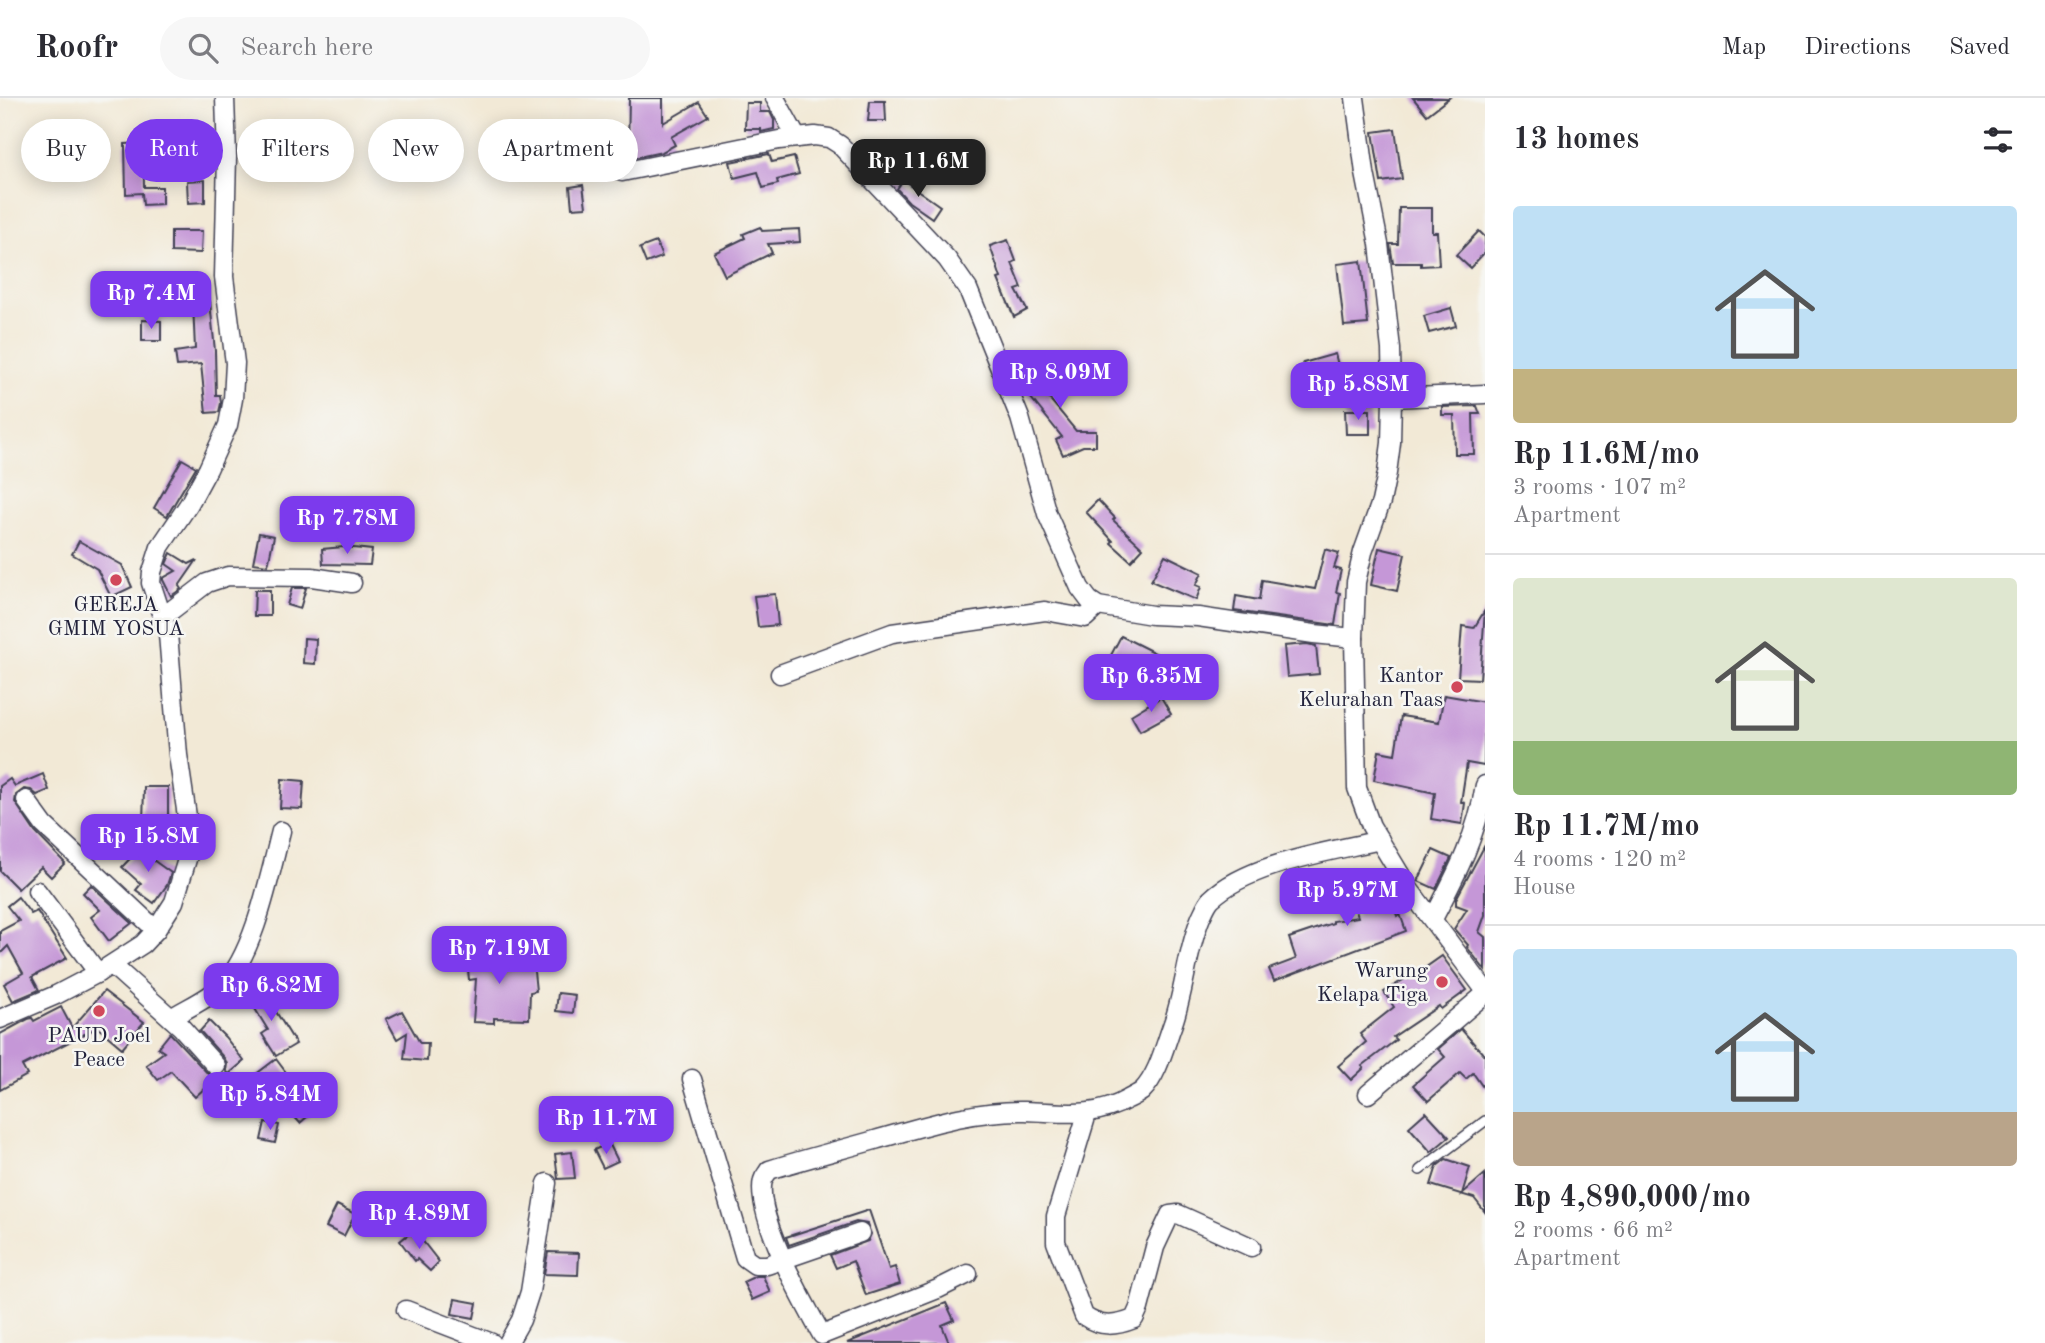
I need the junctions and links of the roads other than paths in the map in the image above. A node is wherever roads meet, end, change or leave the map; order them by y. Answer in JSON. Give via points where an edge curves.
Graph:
{"nodes":[{"id":1,"x":225,"y":98,"type":"edge"},
{"id":2,"x":775,"y":98,"type":"edge"},
{"id":3,"x":1355,"y":98,"type":"edge"},
{"id":4,"x":797,"y":138,"type":"junction"},
{"id":5,"x":638,"y":169,"type":"edge"},
{"id":6,"x":1485,"y":394,"type":"edge"},
{"id":7,"x":1392,"y":398,"type":"junction"},
{"id":8,"x":352,"y":583,"type":"dead end"},
{"id":9,"x":1098,"y":606,"type":"junction"},
{"id":10,"x":163,"y":616,"type":"junction"},
{"id":11,"x":1354,"y":638,"type":"junction"},
{"id":12,"x":780,"y":674,"type":"dead end"},
{"id":13,"x":1485,"y":785,"type":"edge"},
{"id":14,"x":26,"y":800,"type":"dead end"},
{"id":15,"x":281,"y":831,"type":"dead end"},
{"id":16,"x":1380,"y":840,"type":"junction"},
{"id":17,"x":37,"y":891,"type":"dead end"},
{"id":18,"x":1433,"y":919,"type":"junction"},
{"id":19,"x":156,"y":930,"type":"junction"},
{"id":20,"x":105,"y":970,"type":"junction"},
{"id":21,"x":1485,"y":992,"type":"edge"},
{"id":22,"x":171,"y":1018,"type":"junction"},
{"id":23,"x":0,"y":1019,"type":"edge"},
{"id":24,"x":216,"y":1066,"type":"dead end"},
{"id":25,"x":692,"y":1079,"type":"dead end"},
{"id":26,"x":1368,"y":1094,"type":"dead end"},
{"id":27,"x":1087,"y":1114,"type":"junction"},
{"id":28,"x":1485,"y":1121,"type":"edge"},
{"id":29,"x":1420,"y":1170,"type":"dead end"},
{"id":30,"x":547,"y":1183,"type":"dead end"},
{"id":31,"x":860,"y":1233,"type":"dead end"},
{"id":32,"x":1251,"y":1247,"type":"dead end"},
{"id":33,"x":783,"y":1258,"type":"junction"},
{"id":34,"x":968,"y":1274,"type":"dead end"},
{"id":35,"x":406,"y":1310,"type":"dead end"},
{"id":36,"x":492,"y":1343,"type":"edge"},
{"id":37,"x":508,"y":1343,"type":"edge"}],
"edges":[{"from":1,"to":10,"type":"street","via":[[224,277],[234,363],[233,399],[228,425],[208,469],[160,547],[151,583]]},
{"from":2,"to":4,"type":"street"},
{"from":3,"to":7,"type":"street","via":[[1379,244]]},
{"from":4,"to":5,"type":"street"},
{"from":4,"to":9,"type":"street","via":[[829,138],[840,145],[947,259],[968,289],[1020,418],[1047,514],[1080,588]]},
{"from":6,"to":7,"type":"street"},
{"from":7,"to":11,"type":"street","via":[[1387,472],[1356,582]]},
{"from":8,"to":10,"type":"street","via":[[312,577],[228,576],[207,583]]},
{"from":9,"to":11,"type":"street"},
{"from":9,"to":12,"type":"street","via":[[1085,618],[1045,611],[892,633]]},
{"from":10,"to":19,"type":"street","via":[[189,844],[174,902]]},
{"from":11,"to":16,"type":"street","via":[[1357,788]]},
{"from":13,"to":18,"type":"street","via":[[1465,858]]},
{"from":14,"to":19,"type":"street","via":[[44,825]]},
{"from":15,"to":22,"type":"street","via":[[248,943],[230,976],[220,988]]},
{"from":16,"to":18,"type":"street"},
{"from":16,"to":27,"type":"street","via":[[1268,868],[1229,885],[1209,901],[1186,967],[1175,1020],[1156,1068],[1142,1091]]},
{"from":17,"to":20,"type":"street"},
{"from":18,"to":21,"type":"street"},
{"from":19,"to":20,"type":"street"},
{"from":20,"to":22,"type":"street"},
{"from":20,"to":23,"type":"street"},
{"from":21,"to":26,"type":"street"},
{"from":22,"to":24,"type":"street"},
{"from":25,"to":33,"type":"street","via":[[745,1258],[755,1265]]},
{"from":27,"to":32,"type":"street","via":[[1056,1216],[1056,1242],[1084,1316],[1102,1325],[1134,1319],[1155,1247],[1170,1215],[1178,1214]]},
{"from":27,"to":33,"type":"street","via":[[970,1114],[769,1170],[763,1180],[763,1195]]},
{"from":28,"to":29,"type":"lane"},
{"from":30,"to":37,"type":"street","via":[[530,1292]]},
{"from":31,"to":33,"type":"street"},
{"from":33,"to":34,"type":"street","via":[[822,1335]]},
{"from":35,"to":36,"type":"street"}]}
